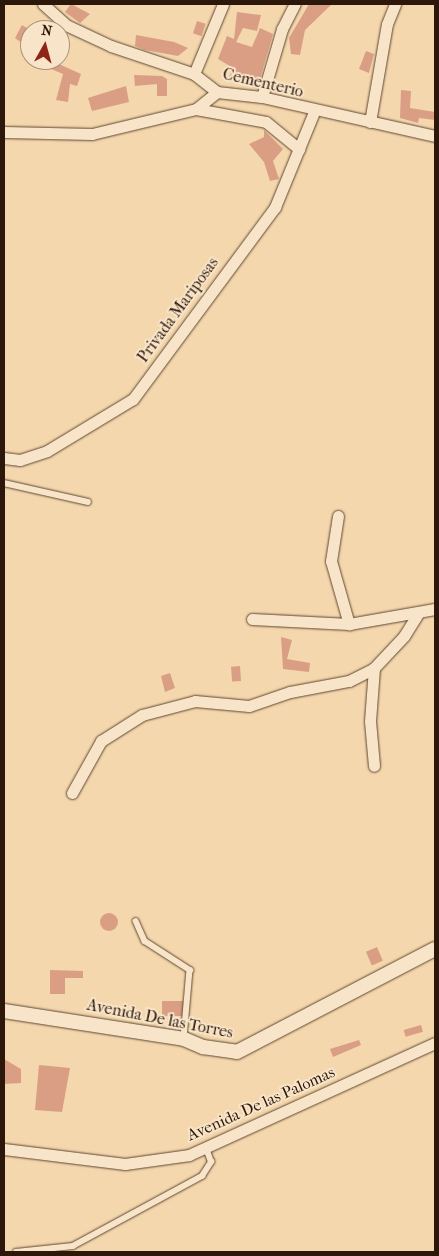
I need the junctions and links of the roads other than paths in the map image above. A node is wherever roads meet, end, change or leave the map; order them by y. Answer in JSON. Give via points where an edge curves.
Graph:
{"nodes":[{"id":1,"x":43,"y":4,"type":"edge"},
{"id":2,"x":295,"y":4,"type":"edge"},
{"id":3,"x":395,"y":4,"type":"edge"},
{"id":4,"x":221,"y":6,"type":"edge"},
{"id":5,"x":194,"y":74,"type":"junction"},
{"id":6,"x":217,"y":92,"type":"junction"},
{"id":7,"x":262,"y":97,"type":"junction"},
{"id":8,"x":196,"y":109,"type":"junction"},
{"id":9,"x":314,"y":112,"type":"junction"},
{"id":10,"x":370,"y":122,"type":"junction"},
{"id":11,"x":4,"y":132,"type":"edge"},
{"id":12,"x":435,"y":136,"type":"edge"},
{"id":13,"x":299,"y":149,"type":"junction"},
{"id":14,"x":4,"y":458,"type":"edge"},
{"id":15,"x":4,"y":483,"type":"edge"},
{"id":16,"x":88,"y":502,"type":"dead end"},
{"id":17,"x":338,"y":516,"type":"dead end"},
{"id":18,"x":435,"y":609,"type":"edge"},
{"id":19,"x":420,"y":612,"type":"junction"},
{"id":20,"x":252,"y":619,"type":"dead end"},
{"id":21,"x":349,"y":624,"type":"junction"},
{"id":22,"x":374,"y":668,"type":"junction"},
{"id":23,"x":374,"y":766,"type":"dead end"},
{"id":24,"x":72,"y":793,"type":"dead end"},
{"id":25,"x":136,"y":921,"type":"dead end"},
{"id":26,"x":435,"y":949,"type":"edge"},
{"id":27,"x":4,"y":1011,"type":"edge"},
{"id":28,"x":184,"y":1039,"type":"junction"},
{"id":29,"x":435,"y":1043,"type":"edge"},
{"id":30,"x":206,"y":1148,"type":"junction"},
{"id":31,"x":4,"y":1149,"type":"edge"},
{"id":32,"x":16,"y":1252,"type":"edge"}],
"edges":[{"from":1,"to":5,"type":"street","name":"Cementerio","via":[[66,25],[111,46]]},
{"from":2,"to":7,"type":"street","via":[[282,29]]},
{"from":3,"to":10,"type":"street","via":[[387,24]]},
{"from":4,"to":5,"type":"street"},
{"from":5,"to":6,"type":"street","name":"Cementerio"},
{"from":6,"to":7,"type":"street","name":"Cementerio"},
{"from":6,"to":8,"type":"street"},
{"from":7,"to":9,"type":"street","name":"Cementerio"},
{"from":8,"to":11,"type":"street","via":[[92,134]]},
{"from":8,"to":13,"type":"street","via":[[266,122]]},
{"from":9,"to":10,"type":"street","name":"Cementerio"},
{"from":9,"to":13,"type":"street","name":"Privada Mariposas"},
{"from":10,"to":12,"type":"street","name":"Cementerio"},
{"from":13,"to":14,"type":"street","name":"Privada Mariposas","via":[[275,207],[133,399],[47,451],[20,460]]},
{"from":15,"to":16,"type":"lane"},
{"from":17,"to":21,"type":"street","via":[[331,561]]},
{"from":18,"to":19,"type":"street"},
{"from":19,"to":21,"type":"street"},
{"from":19,"to":22,"type":"street","via":[[404,636]]},
{"from":20,"to":21,"type":"street"},
{"from":22,"to":23,"type":"street","via":[[370,721]]},
{"from":22,"to":24,"type":"street","via":[[333,686],[290,692],[249,706],[195,701],[154,709],[101,741]]},
{"from":25,"to":28,"type":"lane","via":[[145,941],[190,970]]},
{"from":26,"to":28,"type":"street","name":"Avenida De las Torres","via":[[243,1050],[216,1050]]},
{"from":27,"to":28,"type":"street","name":"Avenida De las Torres"},
{"from":29,"to":30,"type":"street","name":"Avenida De las Palomas"},
{"from":30,"to":31,"type":"street","name":"Avenida De las Palomas","via":[[168,1159],[125,1164]]},
{"from":30,"to":32,"type":"lane","via":[[211,1162],[202,1176],[73,1246]]}]}
